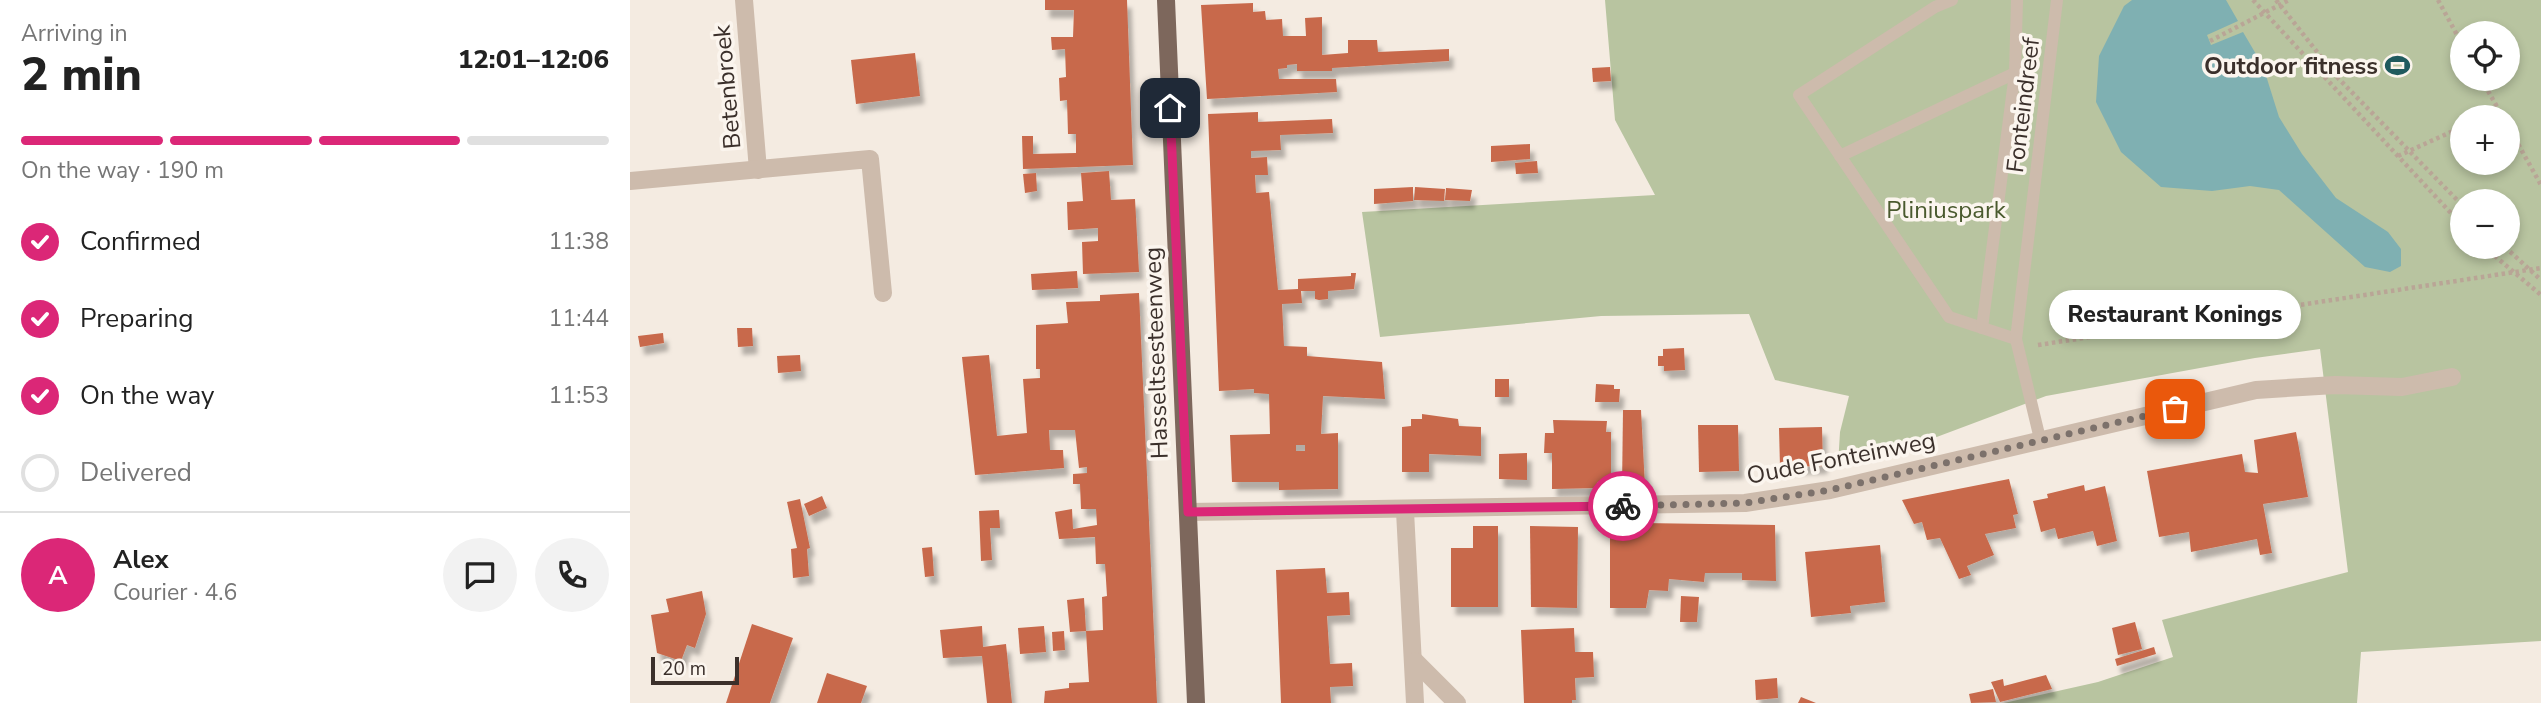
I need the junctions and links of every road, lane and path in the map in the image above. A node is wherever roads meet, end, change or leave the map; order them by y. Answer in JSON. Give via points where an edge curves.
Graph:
{"nodes":[{"id":1,"x":744,"y":0,"type":"edge"},
{"id":2,"x":1166,"y":0,"type":"edge"},
{"id":3,"x":1952,"y":0,"type":"edge"},
{"id":4,"x":2017,"y":0,"type":"edge"},
{"id":5,"x":2057,"y":0,"type":"edge"},
{"id":6,"x":2253,"y":0,"type":"edge"},
{"id":7,"x":2289,"y":0,"type":"edge"},
{"id":8,"x":2438,"y":0,"type":"edge"},
{"id":9,"x":2277,"y":2,"type":"edge"},
{"id":10,"x":2263,"y":14,"type":"junction"},
{"id":11,"x":2450,"y":22,"type":"edge"},
{"id":12,"x":2210,"y":41,"type":"dead end"},
{"id":13,"x":2015,"y":73,"type":"junction"},
{"id":14,"x":2450,"y":132,"type":"edge"},
{"id":15,"x":2520,"y":147,"type":"edge"},
{"id":16,"x":2407,"y":151,"type":"junction"},
{"id":17,"x":1840,"y":156,"type":"junction"},
{"id":18,"x":2398,"y":156,"type":"junction"},
{"id":19,"x":758,"y":170,"type":"junction"},
{"id":20,"x":630,"y":181,"type":"edge"},
{"id":21,"x":2541,"y":185,"type":"edge"},
{"id":22,"x":2450,"y":193,"type":"edge"},
{"id":23,"x":2450,"y":212,"type":"edge"},
{"id":24,"x":2497,"y":259,"type":"edge"},
{"id":25,"x":2518,"y":259,"type":"edge"},
{"id":26,"x":2541,"y":268,"type":"edge"},
{"id":27,"x":2528,"y":269,"type":"junction"},
{"id":28,"x":2513,"y":273,"type":"junction"},
{"id":29,"x":2541,"y":280,"type":"edge"},
{"id":30,"x":883,"y":293,"type":"dead end"},
{"id":31,"x":2541,"y":295,"type":"edge"},
{"id":32,"x":1982,"y":328,"type":"junction"},
{"id":33,"x":2016,"y":344,"type":"junction"},
{"id":34,"x":2452,"y":377,"type":"dead end"},
{"id":35,"x":2040,"y":439,"type":"junction"},
{"id":36,"x":1405,"y":510,"type":"junction"},
{"id":37,"x":1188,"y":512,"type":"junction"},
{"id":38,"x":1415,"y":661,"type":"junction"},
{"id":39,"x":1196,"y":703,"type":"edge"},
{"id":40,"x":1415,"y":703,"type":"edge"},
{"id":41,"x":1457,"y":703,"type":"edge"}],
"edges":[{"from":1,"to":19,"type":"street","name":"Betenbroek"},
{"from":2,"to":37,"type":"main road","name":"Hasseltsesteenweg"},
{"from":3,"to":17,"type":"lane","via":[[1799,95]]},
{"from":4,"to":13,"type":"lane"},
{"from":5,"to":33,"type":"lane","name":"Fonteindreef"},
{"from":6,"to":10,"type":"path"},
{"from":7,"to":9,"type":"path"},
{"from":8,"to":11,"type":"path"},
{"from":9,"to":10,"type":"path"},
{"from":9,"to":16,"type":"path","via":[[2337,78]]},
{"from":10,"to":12,"type":"path"},
{"from":10,"to":18,"type":"path"},
{"from":13,"to":17,"type":"lane"},
{"from":13,"to":32,"type":"lane"},
{"from":14,"to":16,"type":"path"},
{"from":15,"to":21,"type":"path"},
{"from":16,"to":18,"type":"path"},
{"from":16,"to":22,"type":"path"},
{"from":17,"to":32,"type":"lane","via":[[1949,317]]},
{"from":18,"to":23,"type":"path"},
{"from":19,"to":20,"type":"street","name":"Betenbroek"},
{"from":19,"to":30,"type":"street","name":"Betenbroek","via":[[870,159]]},
{"from":24,"to":28,"type":"path"},
{"from":25,"to":27,"type":"path"},
{"from":26,"to":27,"type":"path"},
{"from":27,"to":28,"type":"path"},
{"from":27,"to":29,"type":"path"},
{"from":28,"to":31,"type":"path"},
{"from":28,"to":33,"type":"path"},
{"from":32,"to":33,"type":"lane"},
{"from":33,"to":35,"type":"lane","name":"Fonteindreef"},
{"from":34,"to":35,"type":"street","name":"Oude Fonteinweg","via":[[2402,387],[2256,390]]},
{"from":35,"to":36,"type":"street","name":"Oude Fonteinweg","via":[[1830,490],[1745,503]]},
{"from":36,"to":37,"type":"street","name":"Oude Fonteinweg"},
{"from":36,"to":38,"type":"street"},
{"from":37,"to":39,"type":"main road","name":"Hasseltsesteenweg"},
{"from":38,"to":40,"type":"street"},
{"from":38,"to":41,"type":"street"}]}
